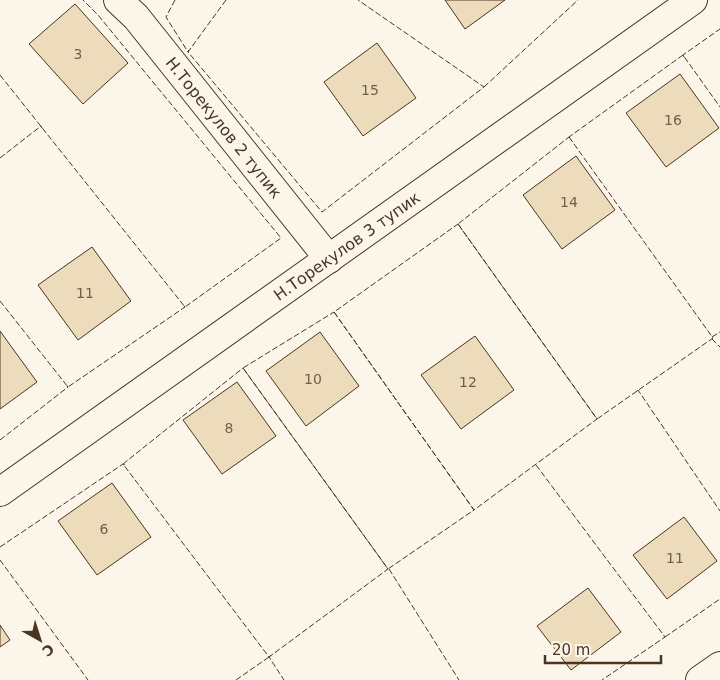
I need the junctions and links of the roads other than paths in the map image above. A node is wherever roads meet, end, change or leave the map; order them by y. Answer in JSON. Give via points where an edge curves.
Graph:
{"nodes":[{"id":1,"x":118,"y":0,"type":"edge"},
{"id":2,"x":693,"y":0,"type":"edge"},
{"id":3,"x":328,"y":259,"type":"junction"},
{"id":4,"x":0,"y":492,"type":"edge"},
{"id":5,"x":720,"y":666,"type":"edge"},
{"id":6,"x":700,"y":680,"type":"edge"}],
"edges":[{"from":1,"to":3,"type":"street","name":"Н.Торекулов 2 тупик","via":[[136,17]]},
{"from":2,"to":3,"type":"street","name":"Н.Торекулов 3 тупик"},
{"from":3,"to":4,"type":"street","name":"Н.Торекулов 3 тупик"},
{"from":5,"to":6,"type":"street"}]}
